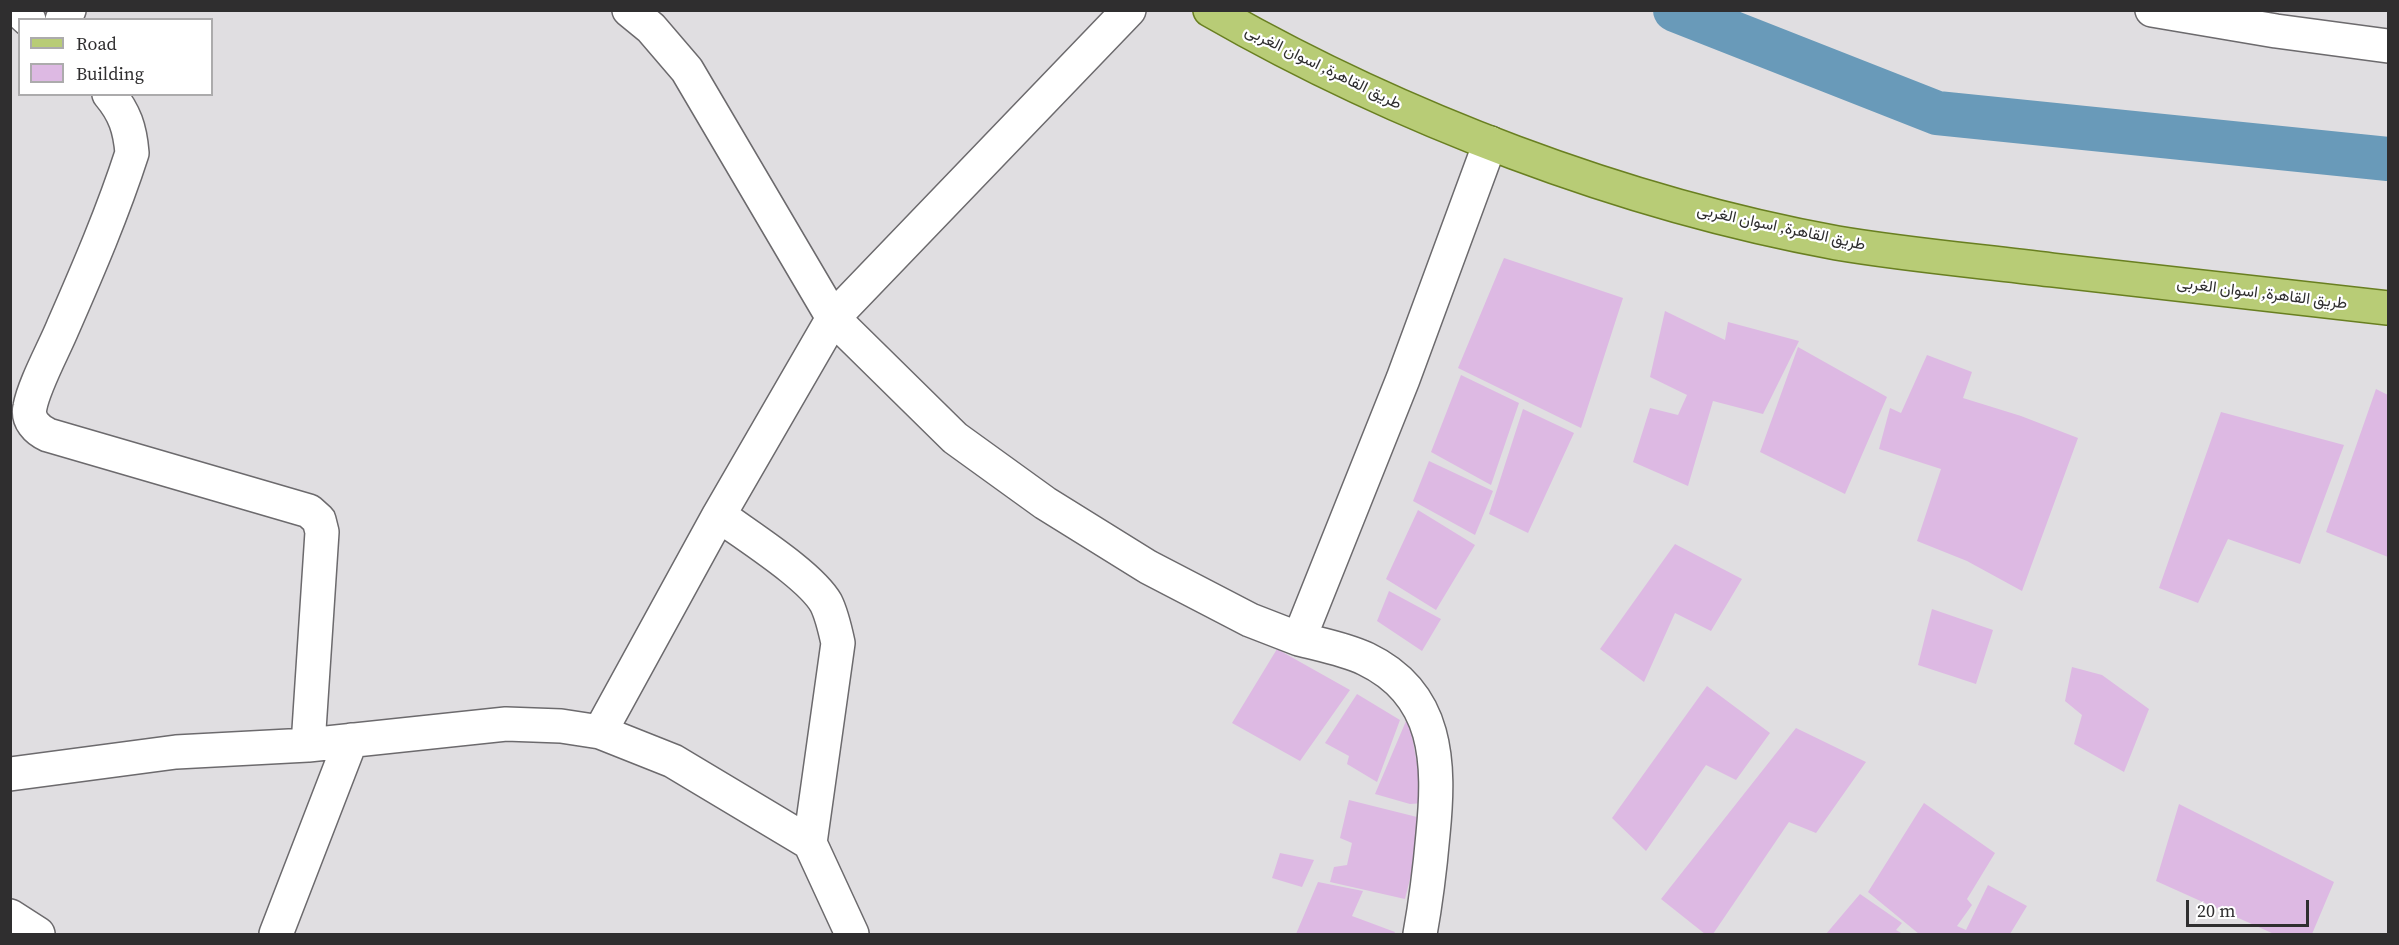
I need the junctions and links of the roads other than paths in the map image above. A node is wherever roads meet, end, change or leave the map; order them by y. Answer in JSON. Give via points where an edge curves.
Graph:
{"nodes":[{"id":1,"x":629,"y":10,"type":"edge"},
{"id":2,"x":1129,"y":10,"type":"edge"},
{"id":3,"x":1210,"y":10,"type":"edge"},
{"id":4,"x":2152,"y":10,"type":"edge"},
{"id":5,"x":2388,"y":46,"type":"edge"},
{"id":6,"x":110,"y":96,"type":"edge"},
{"id":7,"x":1490,"y":143,"type":"junction"},
{"id":8,"x":2388,"y":308,"type":"edge"},
{"id":9,"x":833,"y":318,"type":"junction"},
{"id":10,"x":719,"y":515,"type":"junction"},
{"id":11,"x":1299,"y":639,"type":"junction"},
{"id":12,"x":600,"y":732,"type":"junction"},
{"id":13,"x":351,"y":740,"type":"junction"},
{"id":14,"x":308,"y":745,"type":"junction"},
{"id":15,"x":10,"y":774,"type":"edge"},
{"id":16,"x":810,"y":843,"type":"junction"},
{"id":17,"x":10,"y":916,"type":"edge"},
{"id":18,"x":38,"y":934,"type":"edge"},
{"id":19,"x":276,"y":934,"type":"edge"},
{"id":20,"x":852,"y":934,"type":"edge"},
{"id":21,"x":1420,"y":934,"type":"edge"}],
"edges":[{"from":1,"to":9,"type":"street","via":[[651,28],[687,70]]},
{"from":2,"to":9,"type":"street"},
{"from":3,"to":7,"type":"main road","name":"طريق القاهرة, اسوان الغربى","via":[[1320,69]]},
{"from":4,"to":5,"type":"street"},
{"from":6,"to":14,"type":"street","via":[[125,116],[132,153],[29,409],[30,417],[39,431],[48,435],[309,511],[315,516],[322,532]]},
{"from":7,"to":8,"type":"main road","name":"طريق القاهرة, اسوان الغربى","via":[[1720,217],[1838,243]]},
{"from":7,"to":11,"type":"street","via":[[1403,379]]},
{"from":9,"to":10,"type":"street"},
{"from":9,"to":11,"type":"street","via":[[955,438],[1045,503],[1148,567],[1250,620]]},
{"from":10,"to":12,"type":"street"},
{"from":10,"to":16,"type":"street","via":[[808,581],[825,602],[834,627],[838,643]]},
{"from":11,"to":21,"type":"street","via":[[1366,659],[1395,679],[1421,709],[1435,756],[1437,787]]},
{"from":12,"to":13,"type":"street","via":[[506,724]]},
{"from":12,"to":16,"type":"street","via":[[673,761]]},
{"from":13,"to":14,"type":"street"},
{"from":13,"to":19,"type":"street"},
{"from":14,"to":15,"type":"street","via":[[176,752]]},
{"from":16,"to":20,"type":"street"},
{"from":17,"to":18,"type":"street"}]}
